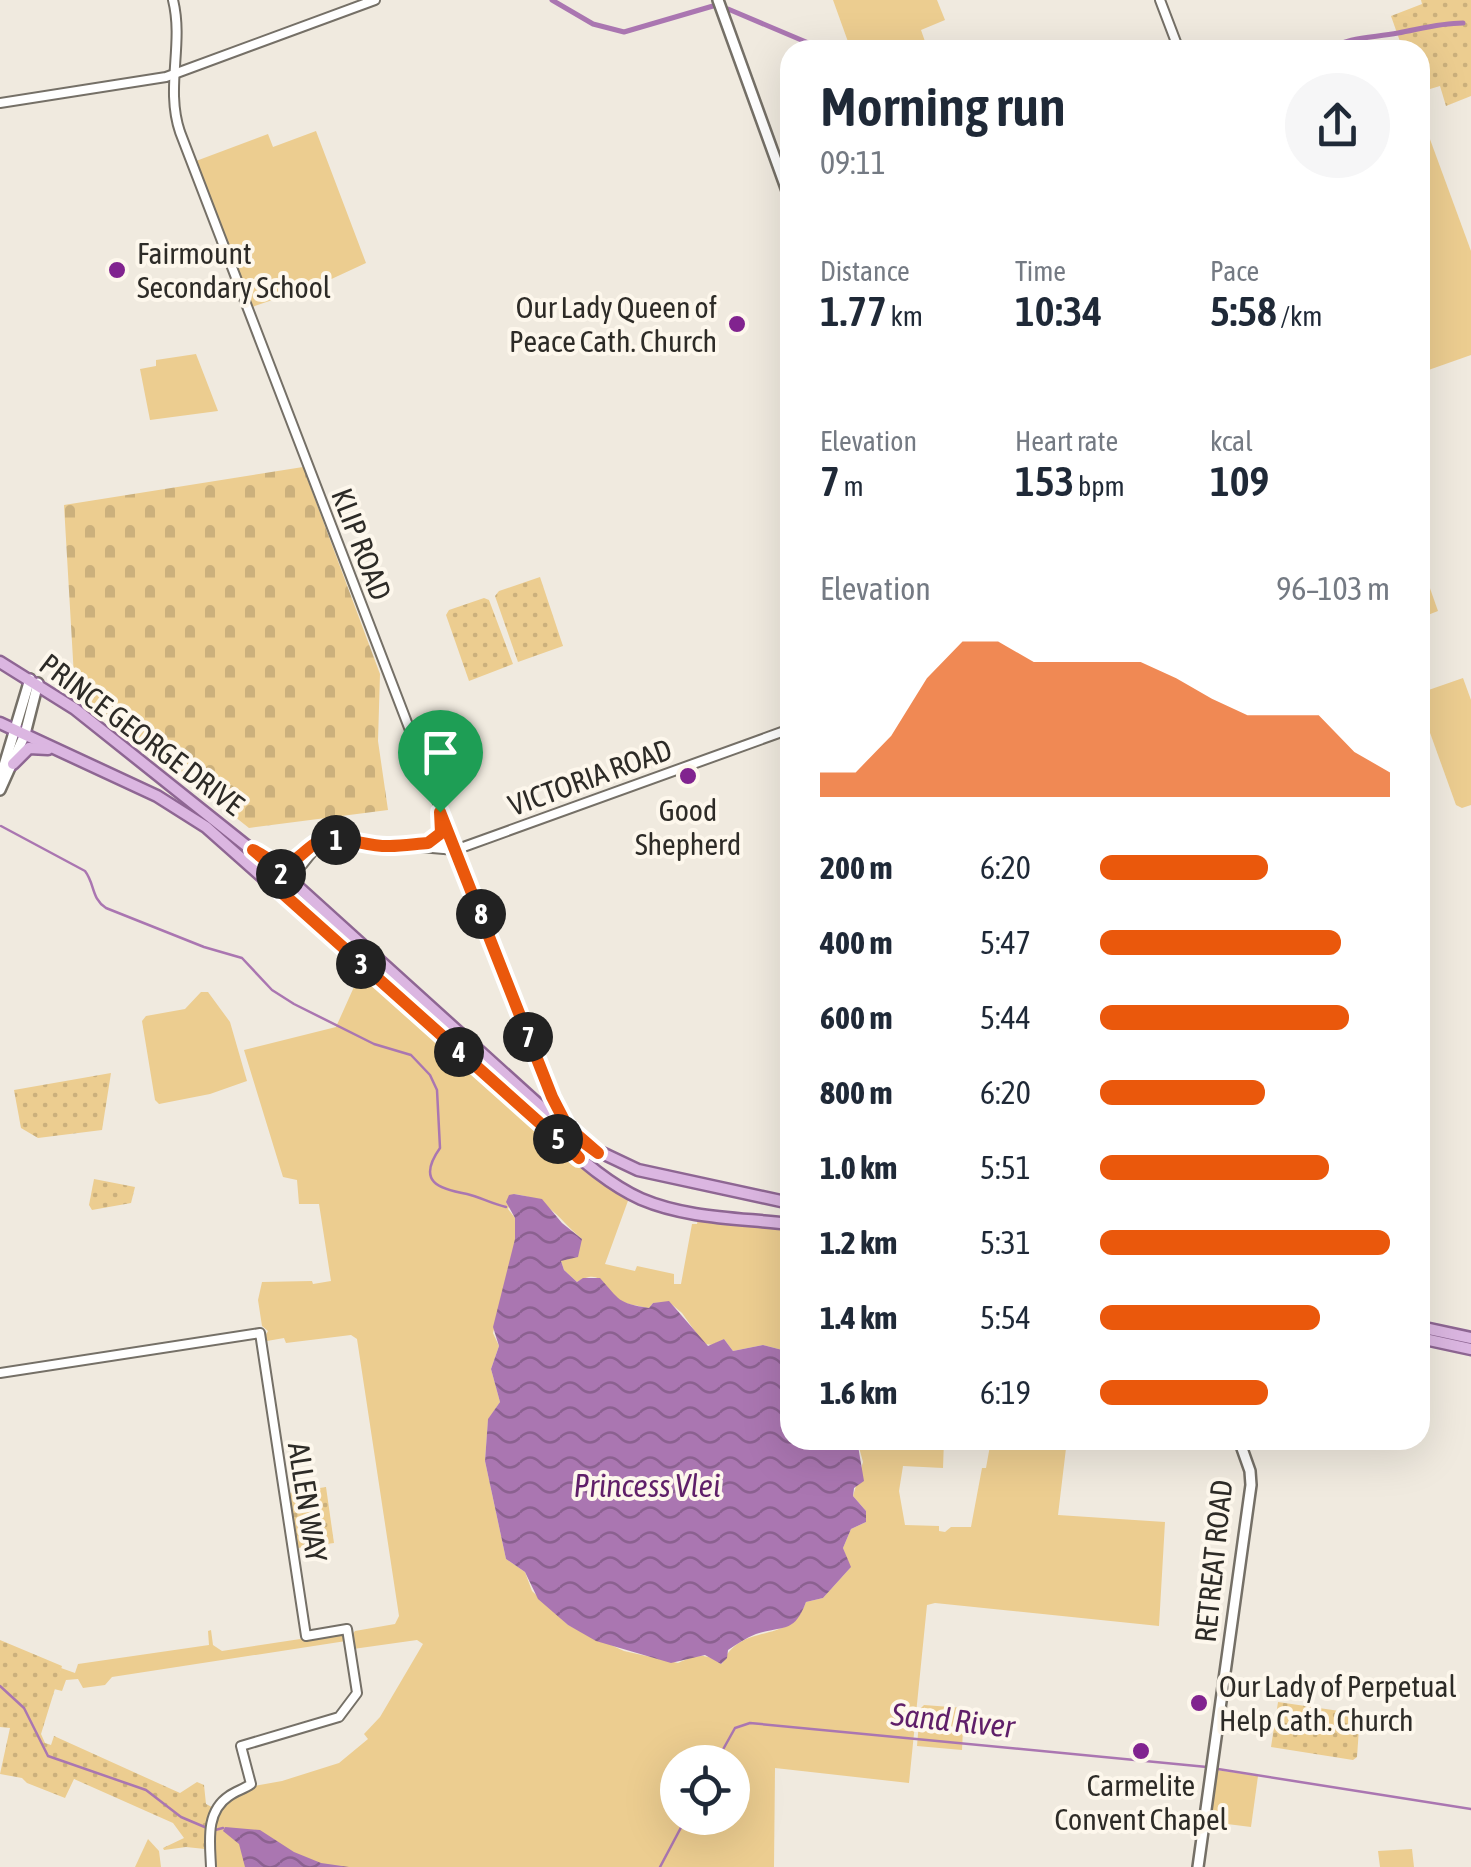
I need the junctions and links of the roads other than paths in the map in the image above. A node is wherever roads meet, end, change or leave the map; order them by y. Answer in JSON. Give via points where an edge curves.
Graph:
{"nodes":[{"id":1,"x":173,"y":0,"type":"edge"},
{"id":2,"x":375,"y":0,"type":"edge"},
{"id":3,"x":718,"y":0,"type":"edge"},
{"id":4,"x":1160,"y":0,"type":"edge"},
{"id":5,"x":1175,"y":40,"type":"edge"},
{"id":6,"x":174,"y":74,"type":"junction"},
{"id":7,"x":0,"y":103,"type":"edge"},
{"id":8,"x":780,"y":172,"type":"edge"},
{"id":9,"x":0,"y":662,"type":"edge"},
{"id":10,"x":34,"y":681,"type":"junction"},
{"id":11,"x":0,"y":723,"type":"edge"},
{"id":12,"x":20,"y":732,"type":"junction"},
{"id":13,"x":780,"y":732,"type":"edge"},
{"id":14,"x":59,"y":751,"type":"junction"},
{"id":15,"x":13,"y":764,"type":"junction"},
{"id":16,"x":0,"y":779,"type":"edge"},
{"id":17,"x":0,"y":790,"type":"edge"},
{"id":18,"x":440,"y":812,"type":"junction"},
{"id":19,"x":344,"y":842,"type":"junction"},
{"id":20,"x":312,"y":845,"type":"junction"},
{"id":21,"x":393,"y":846,"type":"junction"},
{"id":22,"x":253,"y":850,"type":"junction"},
{"id":23,"x":455,"y":850,"type":"junction"},
{"id":24,"x":287,"y":879,"type":"junction"},
{"id":25,"x":278,"y":889,"type":"junction"},
{"id":26,"x":552,"y":1097,"type":"junction"},
{"id":27,"x":556,"y":1122,"type":"junction"},
{"id":28,"x":598,"y":1153,"type":"junction"},
{"id":29,"x":579,"y":1158,"type":"junction"},
{"id":30,"x":780,"y":1201,"type":"edge"},
{"id":31,"x":780,"y":1223,"type":"edge"},
{"id":32,"x":1430,"y":1329,"type":"edge"},
{"id":33,"x":1471,"y":1338,"type":"edge"},
{"id":34,"x":1430,"y":1340,"type":"edge"},
{"id":35,"x":1471,"y":1350,"type":"edge"},
{"id":36,"x":0,"y":1373,"type":"edge"},
{"id":37,"x":1243,"y":1450,"type":"edge"},
{"id":38,"x":211,"y":1867,"type":"edge"},
{"id":39,"x":1198,"y":1867,"type":"edge"}],
"edges":[{"from":1,"to":6,"type":"street","name":"KLIP ROAD"},
{"from":2,"to":6,"type":"street"},
{"from":3,"to":8,"type":"main road"},
{"from":4,"to":5,"type":"street"},
{"from":6,"to":7,"type":"street"},
{"from":6,"to":18,"type":"street","name":"KLIP ROAD","via":[[180,132]]},
{"from":9,"to":10,"type":"main road","name":"PRINCE GEORGE DRIVE"},
{"from":10,"to":12,"type":"main road"},
{"from":10,"to":22,"type":"main road","name":"PRINCE GEORGE DRIVE"},
{"from":11,"to":12,"type":"main road","name":"PRINCE GEORGE DRIVE"},
{"from":12,"to":14,"type":"main road","name":"PRINCE GEORGE DRIVE"},
{"from":12,"to":15,"type":"main road"},
{"from":12,"to":16,"type":"main road"},
{"from":13,"to":23,"type":"street","name":"VICTORIA ROAD"},
{"from":14,"to":15,"type":"main road","via":[[30,748]]},
{"from":14,"to":25,"type":"main road","name":"PRINCE GEORGE DRIVE","via":[[184,812]]},
{"from":15,"to":17,"type":"main road"},
{"from":18,"to":21,"type":"street","via":[[442,830],[435,840]]},
{"from":18,"to":23,"type":"street","name":"KLIP ROAD"},
{"from":19,"to":20,"type":"street","name":"VICTORIA ROAD"},
{"from":19,"to":21,"type":"street","name":"VICTORIA ROAD"},
{"from":19,"to":24,"type":"street","via":[[314,850]]},
{"from":20,"to":22,"type":"main road","via":[[286,864]]},
{"from":20,"to":24,"type":"street"},
{"from":21,"to":23,"type":"street","name":"VICTORIA ROAD"},
{"from":22,"to":24,"type":"main road","name":"PRINCE GEORGE DRIVE"},
{"from":23,"to":26,"type":"street","name":"KLIP ROAD"},
{"from":24,"to":25,"type":"street"},
{"from":24,"to":27,"type":"main road","name":"PRINCE GEORGE DRIVE"},
{"from":25,"to":29,"type":"main road","name":"PRINCE GEORGE DRIVE"},
{"from":26,"to":27,"type":"street","name":"KLIP ROAD"},
{"from":26,"to":28,"type":"street","name":"KLIP ROAD","via":[[567,1126]]},
{"from":27,"to":28,"type":"main road","name":"PRINCE GEORGE DRIVE"},
{"from":27,"to":29,"type":"main road"},
{"from":28,"to":30,"type":"main road","name":"PRINCE GEORGE DRIVE","via":[[648,1173]]},
{"from":29,"to":31,"type":"main road","name":"PRINCE GEORGE DRIVE","via":[[623,1190],[664,1207]]},
{"from":32,"to":33,"type":"main road"},
{"from":34,"to":35,"type":"main road"},
{"from":36,"to":38,"type":"street","name":"ALLEN WAY","via":[[260,1334],[306,1636],[348,1629],[357,1693],[343,1714],[241,1746],[251,1780],[224,1800],[210,1829]]},
{"from":37,"to":39,"type":"main road","name":"RETREAT ROAD","via":[[1252,1486]]}]}
